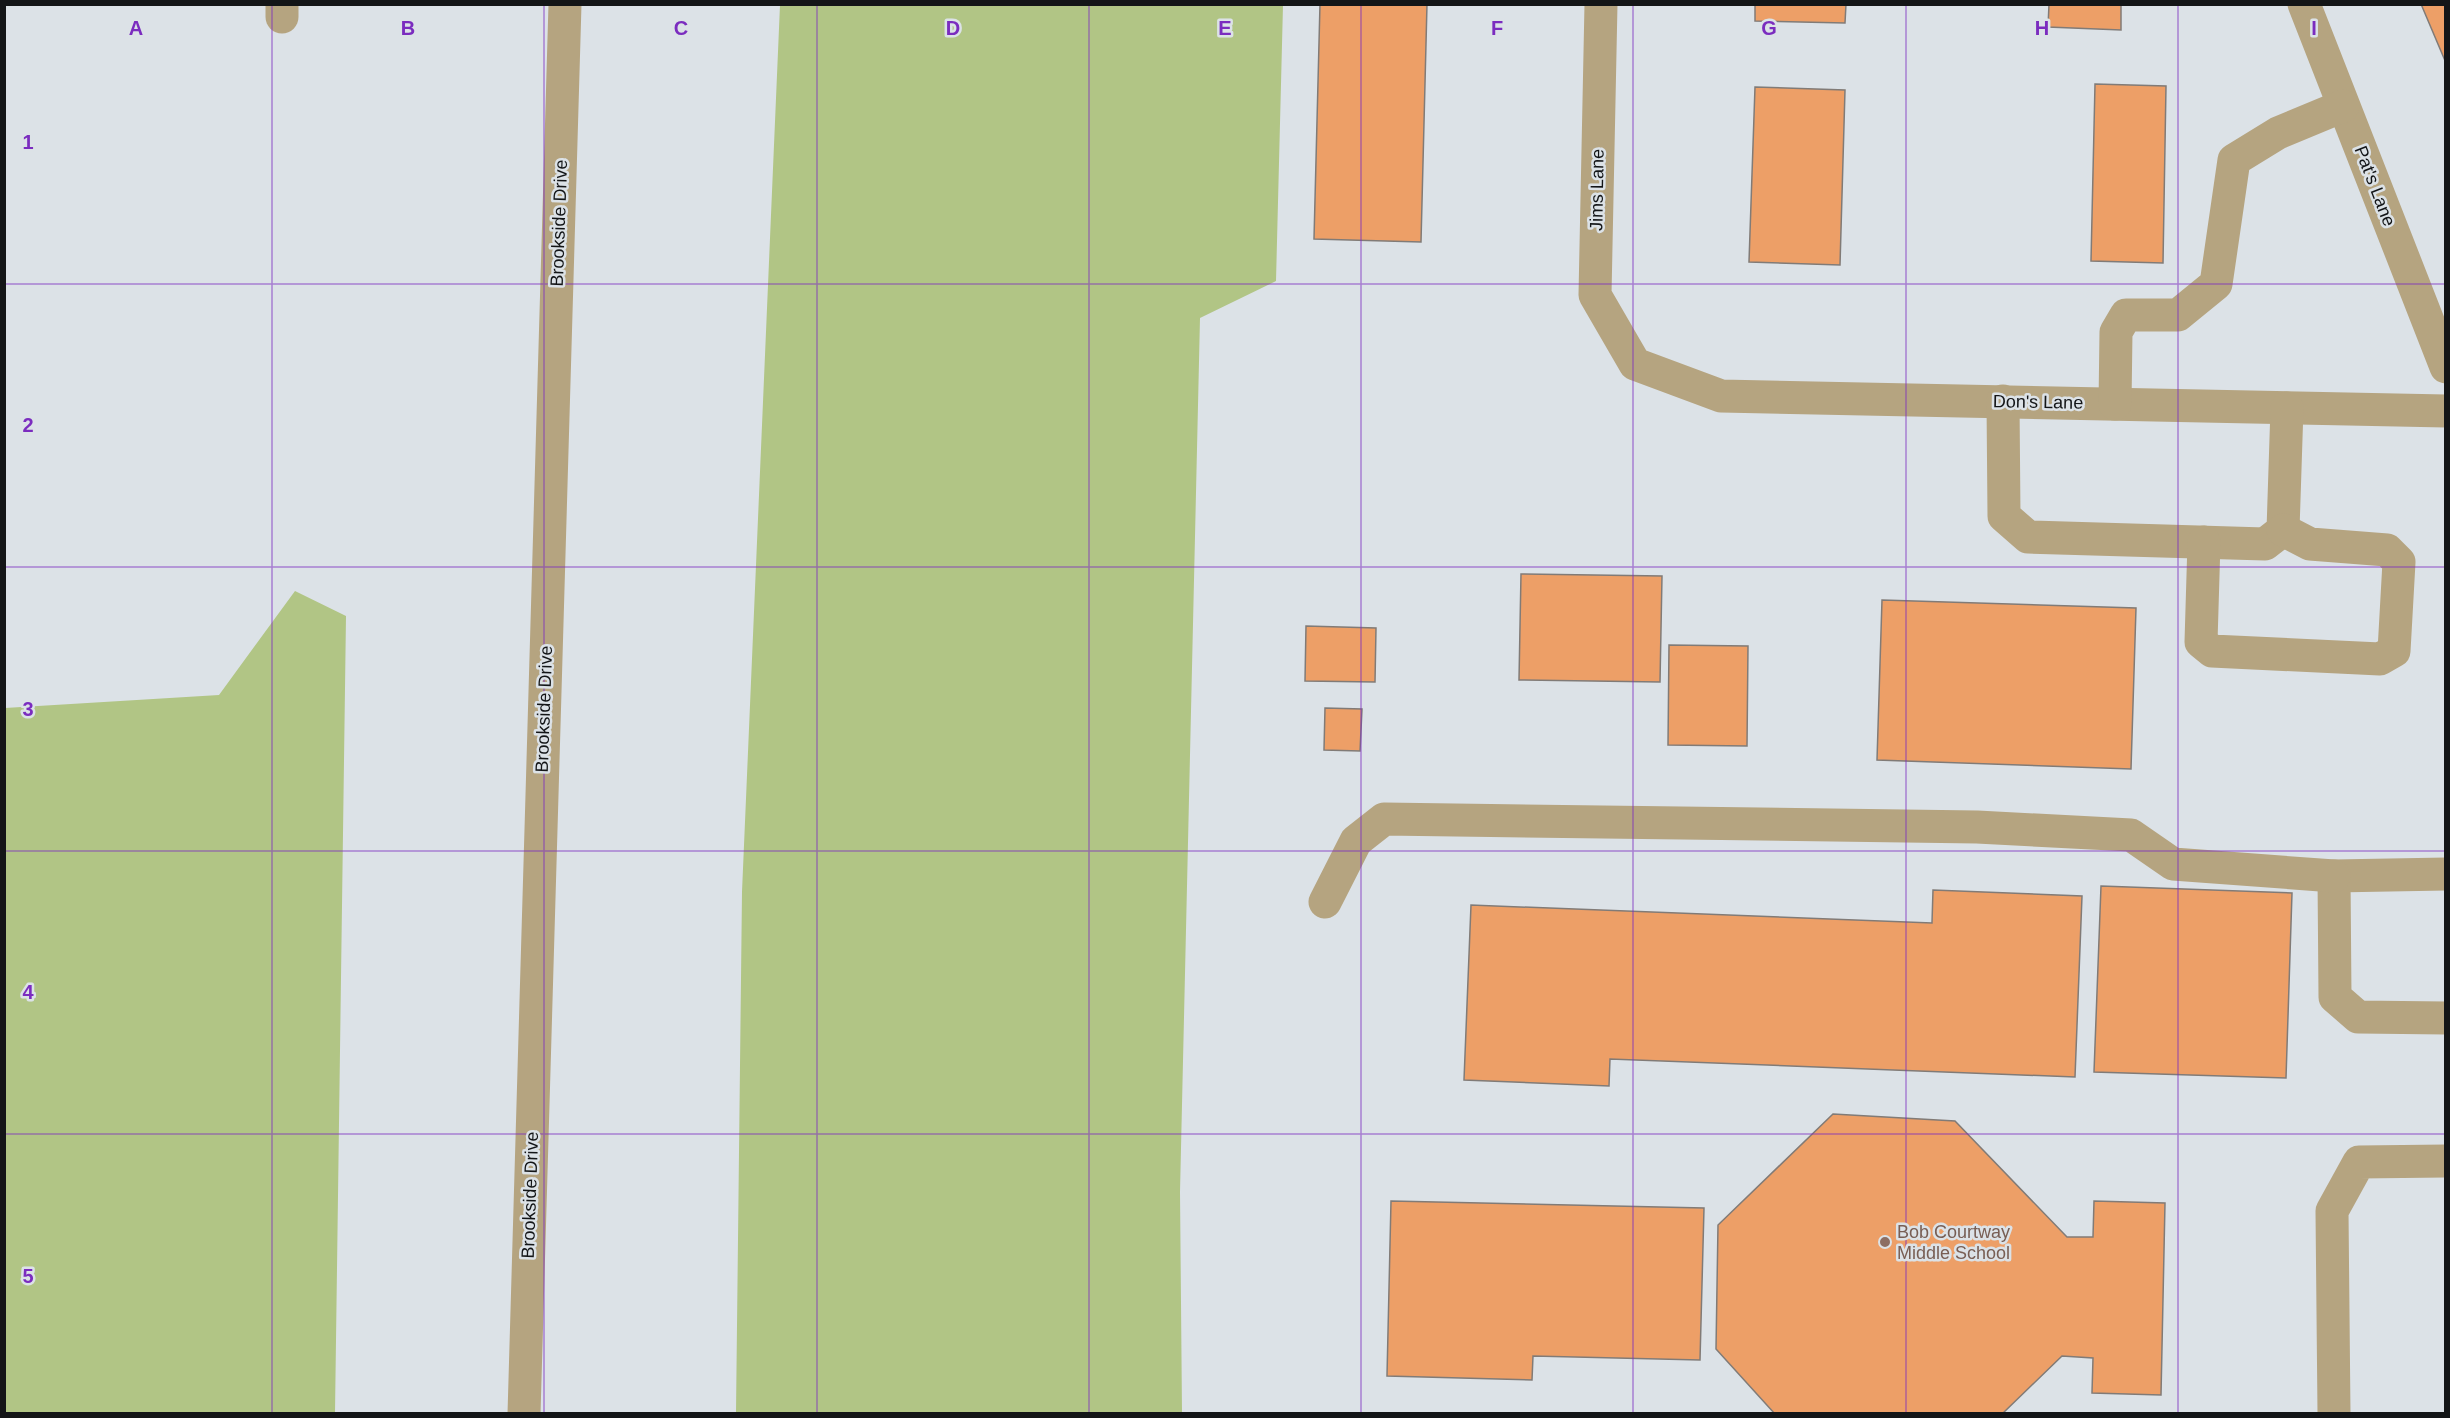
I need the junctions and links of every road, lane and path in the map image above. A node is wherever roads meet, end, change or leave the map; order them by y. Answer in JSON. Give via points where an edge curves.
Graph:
{"nodes":[{"id":1,"x":565,"y":4,"type":"edge"},
{"id":2,"x":1601,"y":4,"type":"edge"},
{"id":3,"x":2304,"y":4,"type":"edge"},
{"id":4,"x":2343,"y":106,"type":"junction"},
{"id":5,"x":1635,"y":364,"type":"joint"},
{"id":6,"x":2445,"y":367,"type":"edge"},
{"id":7,"x":2003,"y":401,"type":"junction"},
{"id":8,"x":2115,"y":404,"type":"junction"},
{"id":9,"x":2287,"y":408,"type":"junction"},
{"id":10,"x":2445,"y":411,"type":"edge"},
{"id":11,"x":2283,"y":530,"type":"junction"},
{"id":12,"x":2204,"y":542,"type":"junction"},
{"id":13,"x":2445,"y":873,"type":"edge"},
{"id":14,"x":2334,"y":876,"type":"junction"},
{"id":15,"x":1325,"y":902,"type":"dead end"},
{"id":16,"x":2445,"y":1018,"type":"edge"},
{"id":17,"x":2445,"y":1161,"type":"edge"},
{"id":18,"x":524,"y":1413,"type":"edge"},
{"id":19,"x":2334,"y":1413,"type":"edge"}],
"edges":[{"from":1,"to":18,"type":"street","name":"Brookside Drive"},
{"from":2,"to":5,"type":"street","name":"Jims Lane","via":[[1595,295]]},
{"from":3,"to":4,"type":"street","name":"Pat's Lane"},
{"from":4,"to":6,"type":"street","name":"Pat's Lane"},
{"from":4,"to":8,"type":"street","via":[[2278,133],[2234,160],[2216,284],[2178,315],[2126,315],[2116,332]]},
{"from":5,"to":7,"type":"street","name":"Don's Lane","via":[[1721,396]]},
{"from":7,"to":8,"type":"street","name":"Don's Lane"},
{"from":7,"to":12,"type":"street","via":[[2004,516],[2028,537]]},
{"from":8,"to":9,"type":"street","name":"Don's Lane"},
{"from":9,"to":10,"type":"street","name":"Don's Lane"},
{"from":9,"to":11,"type":"street"},
{"from":11,"to":12,"type":"street","via":[[2265,544]]},
{"from":11,"to":12,"type":"street","via":[[2310,544],[2387,550],[2399,562],[2394,651],[2380,659],[2212,651],[2201,642]]},
{"from":13,"to":14,"type":"street"},
{"from":14,"to":15,"type":"street","via":[[2173,864],[2131,835],[1977,827],[1384,819],[1356,841]]},
{"from":14,"to":16,"type":"street","via":[[2335,997],[2358,1017]]},
{"from":17,"to":19,"type":"street","via":[[2359,1162],[2332,1211]]}]}
